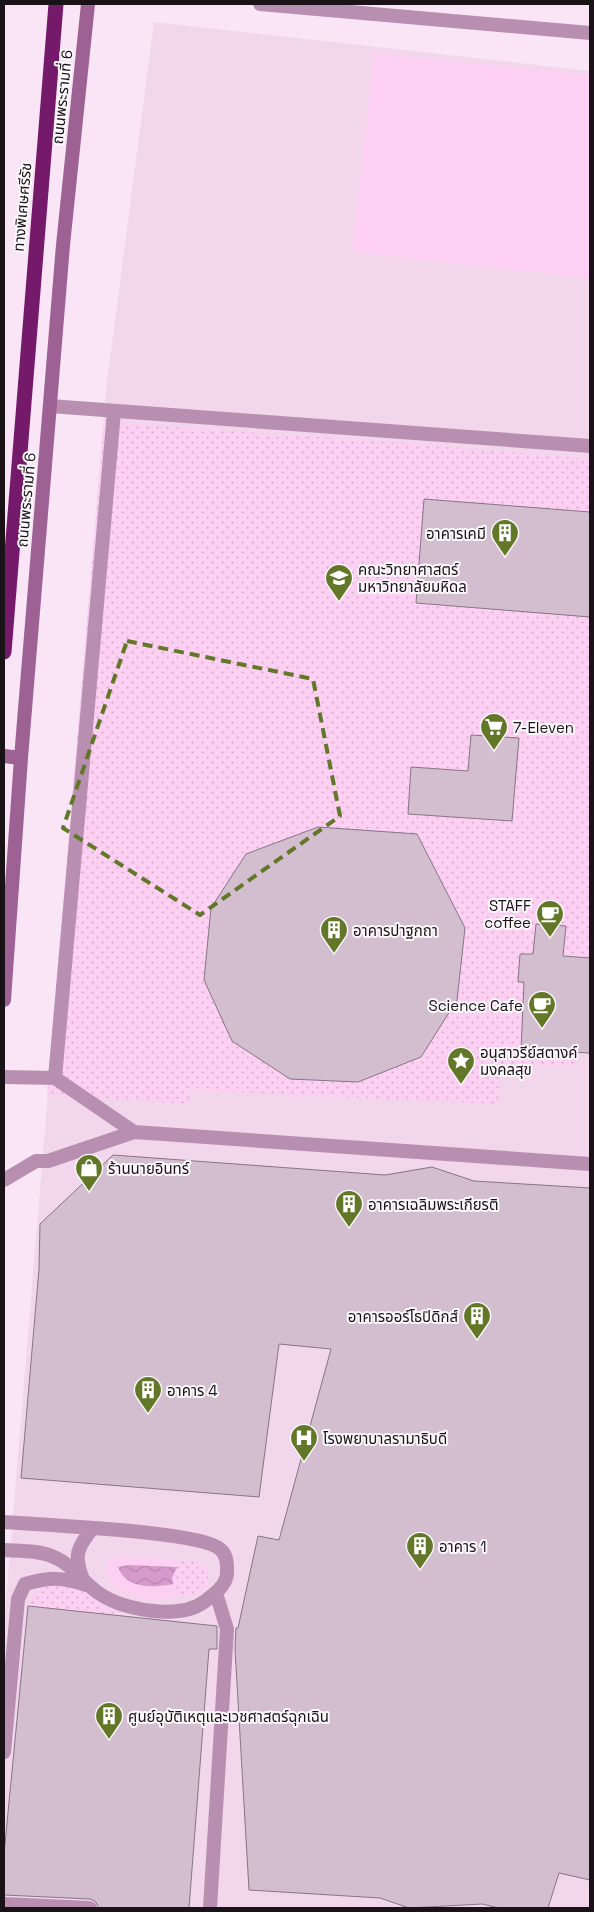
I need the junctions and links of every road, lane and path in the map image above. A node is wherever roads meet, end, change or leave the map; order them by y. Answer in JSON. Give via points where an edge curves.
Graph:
{"nodes":[{"id":1,"x":56,"y":4,"type":"edge"},
{"id":2,"x":88,"y":4,"type":"edge"},
{"id":3,"x":260,"y":4,"type":"edge"},
{"id":4,"x":590,"y":33,"type":"edge"},
{"id":5,"x":50,"y":406,"type":"junction"},
{"id":6,"x":114,"y":412,"type":"junction"},
{"id":7,"x":590,"y":446,"type":"edge"},
{"id":8,"x":4,"y":652,"type":"edge"},
{"id":9,"x":4,"y":756,"type":"edge"},
{"id":10,"x":21,"y":758,"type":"junction"},
{"id":11,"x":4,"y":1000,"type":"edge"},
{"id":12,"x":4,"y":1077,"type":"edge"},
{"id":13,"x":55,"y":1078,"type":"junction"},
{"id":14,"x":134,"y":1132,"type":"junction"},
{"id":15,"x":590,"y":1164,"type":"edge"},
{"id":16,"x":4,"y":1180,"type":"edge"},
{"id":17,"x":4,"y":1522,"type":"edge"},
{"id":18,"x":92,"y":1529,"type":"junction"},
{"id":19,"x":4,"y":1550,"type":"edge"},
{"id":20,"x":87,"y":1582,"type":"junction"},
{"id":21,"x":216,"y":1593,"type":"junction"},
{"id":22,"x":4,"y":1752,"type":"edge"},
{"id":23,"x":4,"y":1904,"type":"edge"},
{"id":24,"x":90,"y":1908,"type":"edge"},
{"id":25,"x":210,"y":1908,"type":"edge"}],
"edges":[{"from":1,"to":8,"type":"highway","name":"ทางพิเศษศรีรัช"},
{"from":2,"to":5,"type":"main road","name":"ถนนพระรามที่ 6"},
{"from":3,"to":4,"type":"lane"},
{"from":5,"to":6,"type":"lane"},
{"from":5,"to":10,"type":"main road","name":"ถนนพระรามที่ 6"},
{"from":6,"to":7,"type":"lane","via":[[346,426]]},
{"from":6,"to":13,"type":"lane"},
{"from":9,"to":10,"type":"main road"},
{"from":10,"to":11,"type":"main road","name":"ถนนพระรามที่ 6"},
{"from":12,"to":13,"type":"lane"},
{"from":13,"to":14,"type":"lane"},
{"from":14,"to":15,"type":"lane"},
{"from":14,"to":16,"type":"lane","via":[[36,1161]]},
{"from":17,"to":18,"type":"lane"},
{"from":18,"to":20,"type":"lane","via":[[80,1544],[76,1560]]},
{"from":18,"to":21,"type":"lane","via":[[178,1536],[208,1542],[221,1550],[228,1562],[226,1579]]},
{"from":19,"to":20,"type":"lane","via":[[34,1551],[57,1558]]},
{"from":20,"to":21,"type":"lane","via":[[99,1594],[130,1608],[163,1611],[194,1610]]},
{"from":20,"to":22,"type":"lane","via":[[48,1578],[26,1584],[18,1599]]},
{"from":21,"to":25,"type":"lane","via":[[227,1628]]},
{"from":23,"to":24,"type":"lane"}]}
